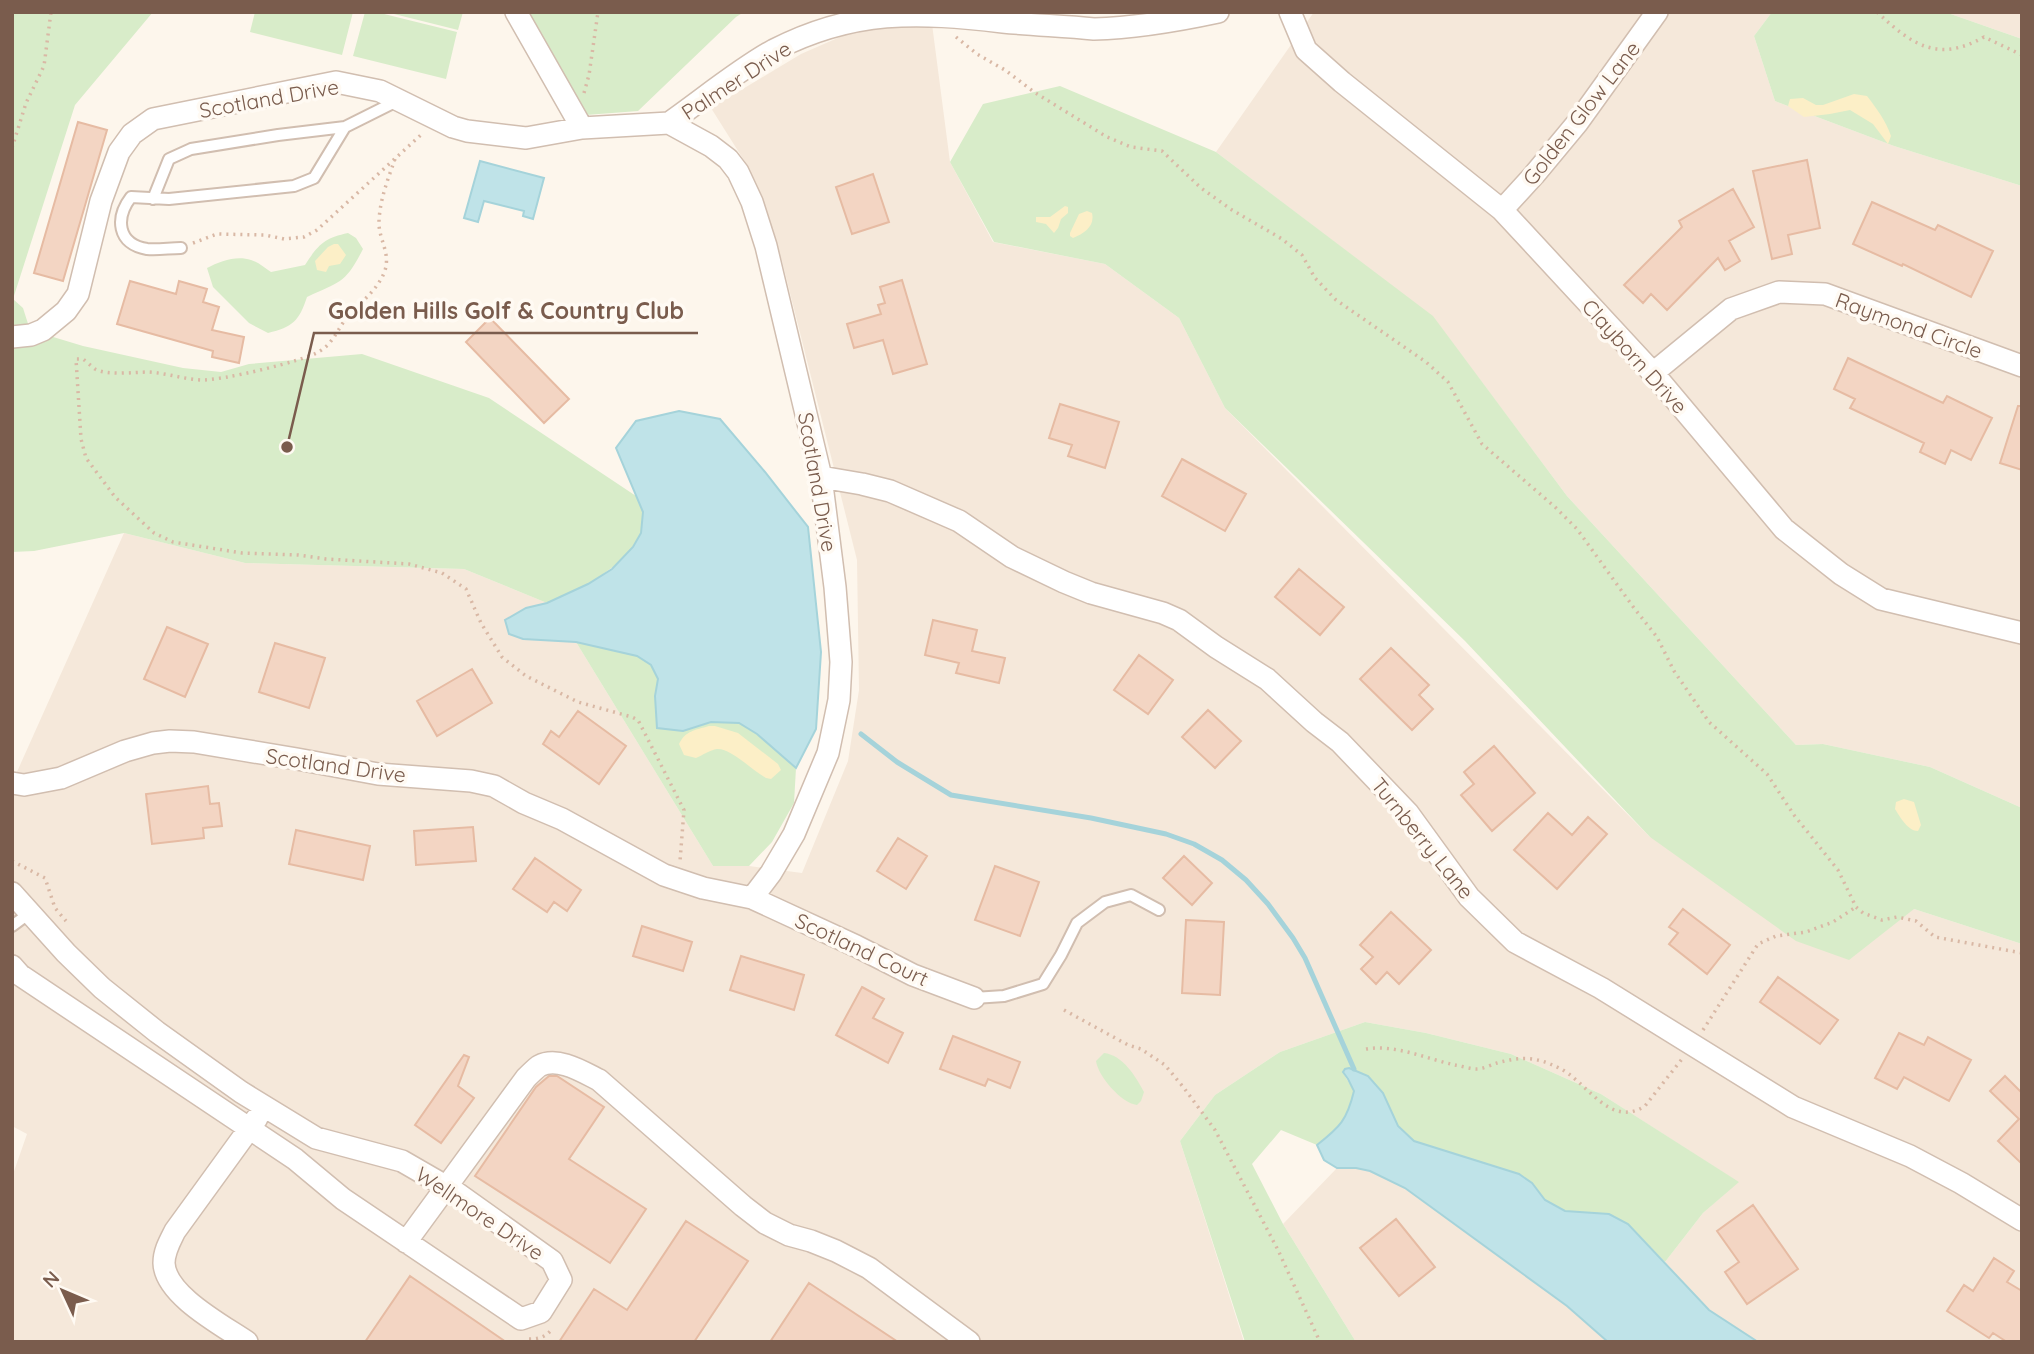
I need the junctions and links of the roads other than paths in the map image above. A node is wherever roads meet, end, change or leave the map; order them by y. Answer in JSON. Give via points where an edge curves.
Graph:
{"nodes":[{"id":1,"x":516,"y":12,"type":"edge"},
{"id":2,"x":1218,"y":12,"type":"edge"},
{"id":3,"x":1290,"y":12,"type":"edge"},
{"id":4,"x":1657,"y":12,"type":"edge"},
{"id":5,"x":399,"y":100,"type":"junction"},
{"id":6,"x":669,"y":123,"type":"junction"},
{"id":7,"x":579,"y":124,"type":"junction"},
{"id":8,"x":345,"y":127,"type":"junction"},
{"id":9,"x":153,"y":199,"type":"junction"},
{"id":10,"x":1502,"y":210,"type":"junction"},
{"id":11,"x":181,"y":248,"type":"road end"},
{"id":12,"x":12,"y":337,"type":"edge"},
{"id":13,"x":2022,"y":366,"type":"edge"},
{"id":14,"x":1653,"y":373,"type":"junction"},
{"id":15,"x":821,"y":477,"type":"junction"},
{"id":16,"x":2022,"y":633,"type":"edge"},
{"id":17,"x":12,"y":783,"type":"edge"},
{"id":18,"x":12,"y":893,"type":"edge"},
{"id":19,"x":751,"y":898,"type":"junction"},
{"id":20,"x":1159,"y":910,"type":"dead end"},
{"id":21,"x":31,"y":912,"type":"junction"},
{"id":22,"x":12,"y":926,"type":"edge"},
{"id":23,"x":12,"y":966,"type":"edge"},
{"id":24,"x":974,"y":998,"type":"joint"},
{"id":25,"x":265,"y":1107,"type":"junction"},
{"id":26,"x":249,"y":1129,"type":"junction"},
{"id":27,"x":447,"y":1188,"type":"junction"},
{"id":28,"x":2022,"y":1220,"type":"edge"},
{"id":29,"x":406,"y":1242,"type":"junction"},
{"id":30,"x":247,"y":1342,"type":"edge"},
{"id":31,"x":969,"y":1342,"type":"edge"}],
"edges":[{"from":1,"to":7,"type":"street"},
{"from":2,"to":6,"type":"street","name":"Palmer Drive","via":[[1117,29],[936,16],[875,17],[836,25],[772,51]]},
{"from":3,"to":10,"type":"street","name":"Clayborn Drive","via":[[1306,50]]},
{"from":4,"to":10,"type":"street","name":"Golden Glow Lane","via":[[1578,122]]},
{"from":5,"to":7,"type":"street","name":"Scotland Drive","via":[[467,131],[526,138]]},
{"from":5,"to":8,"type":"lane"},
{"from":5,"to":12,"type":"street","name":"Scotland Drive","via":[[336,82],[153,119],[132,134],[119,152],[78,294],[43,330]]},
{"from":6,"to":7,"type":"street","name":"Scotland Drive"},
{"from":6,"to":15,"type":"street","name":"Scotland Drive","via":[[728,159],[752,202]]},
{"from":8,"to":9,"type":"lane","via":[[191,149],[169,159]]},
{"from":8,"to":9,"type":"lane","via":[[314,178],[294,186]]},
{"from":9,"to":11,"type":"lane","via":[[131,197],[120,219],[121,230],[143,248]]},
{"from":10,"to":14,"type":"street","name":"Clayborn Drive"},
{"from":13,"to":14,"type":"street","name":"Raymond Circle","via":[[1825,294],[1779,292],[1731,309]]},
{"from":14,"to":16,"type":"street","name":"Clayborn Drive","via":[[1784,529],[1841,574],[1881,598]]},
{"from":15,"to":19,"type":"street","name":"Scotland Drive","via":[[841,662],[836,721],[828,753],[794,834]]},
{"from":15,"to":28,"type":"street","name":"Turnberry Lane","via":[[890,491],[959,521],[1012,557],[1064,582],[1179,620],[1267,680],[1340,742],[1408,813],[1469,897],[1515,942],[1601,988],[1793,1107],[1910,1156]]},
{"from":17,"to":19,"type":"street","name":"Scotland Drive","via":[[61,778],[125,751],[170,741],[378,774],[471,781],[494,786],[593,834],[664,875]]},
{"from":18,"to":21,"type":"street","name":"Wellmore Drive"},
{"from":19,"to":24,"type":"street","name":"Scotland Court","via":[[913,975]]},
{"from":20,"to":24,"type":"lane","via":[[1131,895],[1105,902],[1077,923],[1043,984],[1004,996]]},
{"from":21,"to":22,"type":"lane"},
{"from":21,"to":25,"type":"street","name":"Wellmore Drive","via":[[102,988]]},
{"from":23,"to":26,"type":"street","name":"Wellmore Drive"},
{"from":25,"to":26,"type":"street"},
{"from":25,"to":27,"type":"street","name":"Wellmore Drive","via":[[316,1138],[402,1161]]},
{"from":26,"to":29,"type":"street","name":"Wellmore Drive"},
{"from":26,"to":30,"type":"street","via":[[175,1231],[164,1262],[176,1291]]},
{"from":27,"to":29,"type":"street"},
{"from":27,"to":29,"type":"street","name":"Wellmore Drive","via":[[552,1261],[561,1280],[541,1312],[522,1319]]},
{"from":27,"to":31,"type":"street","via":[[526,1078],[550,1063],[580,1070],[599,1080],[765,1223],[869,1268]]}]}
